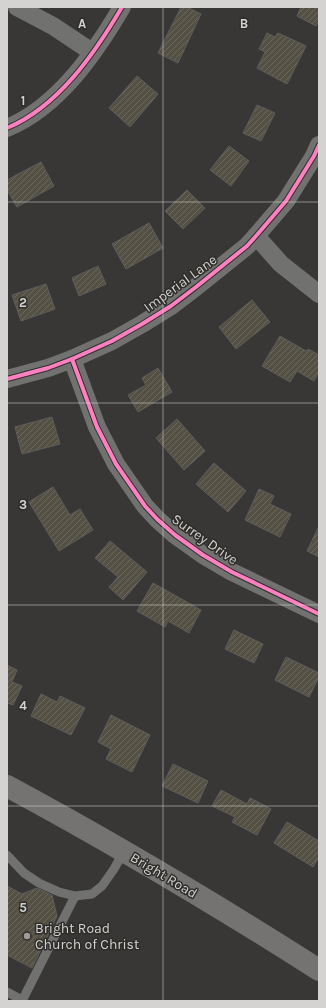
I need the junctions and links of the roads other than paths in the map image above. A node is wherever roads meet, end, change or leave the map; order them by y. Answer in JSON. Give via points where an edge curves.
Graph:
{"nodes":[{"id":1,"x":17,"y":7,"type":"edge"},
{"id":2,"x":122,"y":7,"type":"edge"},
{"id":3,"x":92,"y":52,"type":"junction"},
{"id":4,"x":7,"y":128,"type":"edge"},
{"id":5,"x":319,"y":145,"type":"edge"},
{"id":6,"x":256,"y":236,"type":"junction"},
{"id":7,"x":319,"y":294,"type":"edge"},
{"id":8,"x":72,"y":359,"type":"junction"},
{"id":9,"x":7,"y":379,"type":"edge"},
{"id":10,"x":319,"y":614,"type":"edge"},
{"id":11,"x":7,"y":786,"type":"edge"},
{"id":12,"x":124,"y":851,"type":"junction"},
{"id":13,"x":7,"y":855,"type":"edge"},
{"id":14,"x":75,"y":896,"type":"junction"},
{"id":15,"x":319,"y":970,"type":"edge"},
{"id":16,"x":7,"y":992,"type":"edge"},
{"id":17,"x":22,"y":1000,"type":"edge"}],
"edges":[{"from":1,"to":3,"type":"street","via":[[53,26]]},
{"from":2,"to":3,"type":"street"},
{"from":3,"to":4,"type":"street","via":[[68,83],[52,98],[34,113]]},
{"from":5,"to":6,"type":"street","name":"Imperial Lane","via":[[286,200]]},
{"from":6,"to":7,"type":"street","via":[[281,264]]},
{"from":6,"to":8,"type":"street","name":"Imperial Lane","via":[[171,306],[112,341]]},
{"from":8,"to":9,"type":"street","name":"Imperial Lane"},
{"from":8,"to":10,"type":"street","name":"Surrey Drive","via":[[97,427],[116,464],[157,519],[175,535],[232,572]]},
{"from":11,"to":12,"type":"main road","name":"Bright Road"},
{"from":12,"to":14,"type":"lane","via":[[102,886],[92,894]]},
{"from":12,"to":15,"type":"main road","name":"Bright Road"},
{"from":13,"to":14,"type":"lane","via":[[24,873],[39,883]]},
{"from":14,"to":17,"type":"lane"},
{"from":16,"to":17,"type":"lane"}]}
